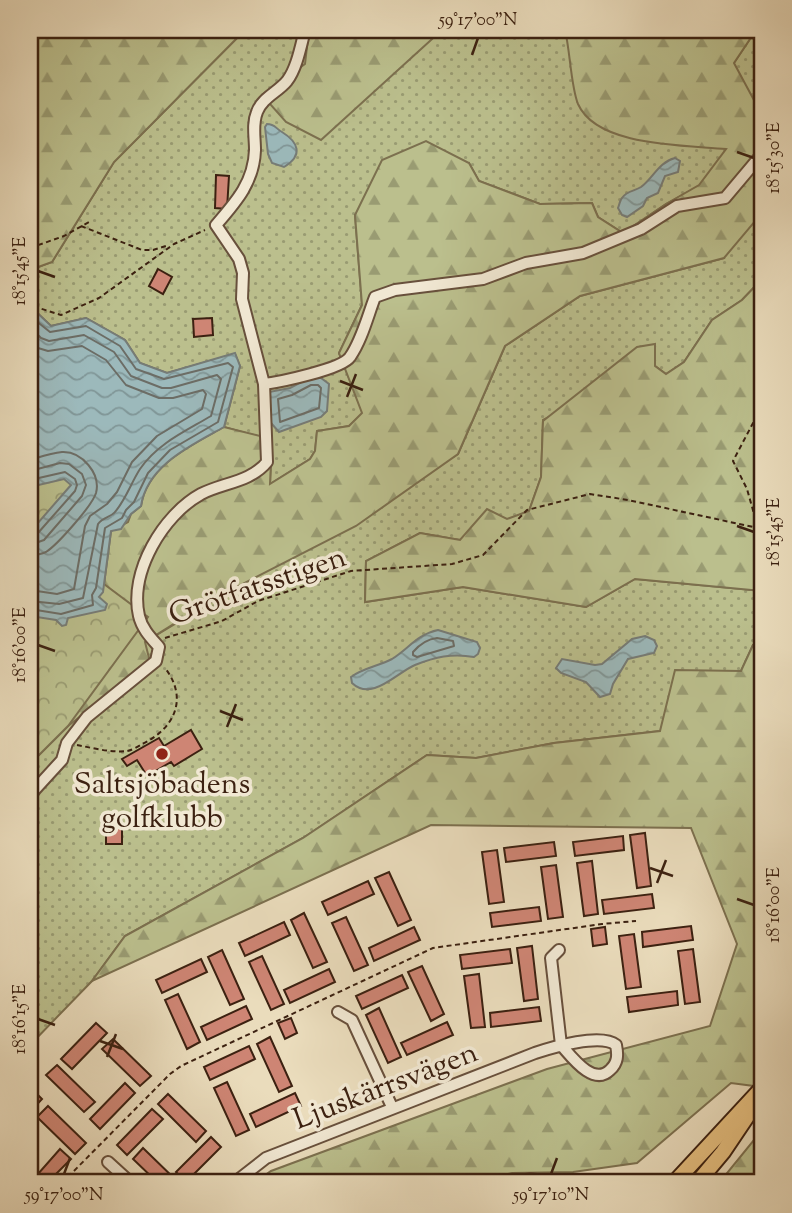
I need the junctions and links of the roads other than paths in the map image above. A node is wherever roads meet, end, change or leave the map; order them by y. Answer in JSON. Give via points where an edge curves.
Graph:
{"nodes":[{"id":1,"x":305,"y":30,"type":"edge"},
{"id":2,"x":762,"y":154,"type":"edge"},
{"id":3,"x":264,"y":384,"type":"junction"},
{"id":4,"x":30,"y":795,"type":"edge"},
{"id":5,"x":559,"y":950,"type":"dead end"},
{"id":6,"x":338,"y":1012,"type":"dead end"},
{"id":7,"x":561,"y":1045,"type":"junction"},
{"id":8,"x":762,"y":1088,"type":"edge"},
{"id":9,"x":762,"y":1094,"type":"edge"},
{"id":10,"x":392,"y":1107,"type":"junction"},
{"id":11,"x":108,"y":1162,"type":"dead end"},
{"id":12,"x":131,"y":1183,"type":"edge"},
{"id":13,"x":234,"y":1183,"type":"edge"},
{"id":14,"x":513,"y":1183,"type":"edge"},
{"id":15,"x":555,"y":1183,"type":"edge"},
{"id":16,"x":674,"y":1183,"type":"edge"},
{"id":17,"x":697,"y":1183,"type":"edge"}],
"edges":[{"from":1,"to":3,"type":"street","via":[[289,79],[256,113],[251,177],[216,225],[239,259],[242,299]]},
{"from":2,"to":3,"type":"street","via":[[725,198],[677,206],[641,229],[583,253],[526,263],[483,279],[395,290],[375,297],[350,358],[338,366]]},
{"from":3,"to":4,"type":"street","via":[[267,462],[260,471],[183,505],[147,553],[137,598],[139,618],[159,647],[156,661],[87,717],[67,743],[62,760]]},
{"from":5,"to":7,"type":"street","via":[[551,958]]},
{"from":6,"to":10,"type":"street","via":[[352,1020]]},
{"from":7,"to":7,"type":"street","name":"Ljuskärrsvägen","via":[[607,1040],[616,1045],[618,1056],[612,1069],[598,1075],[587,1071]]},
{"from":7,"to":10,"type":"street","name":"Ljuskärrsvägen"},
{"from":8,"to":16,"type":"main road"},
{"from":9,"to":17,"type":"main road"},
{"from":10,"to":13,"type":"street","name":"Ljuskärrsvägen","via":[[266,1158]]},
{"from":11,"to":12,"type":"street"},
{"from":14,"to":15,"type":"street","via":[[522,1179]]}]}
